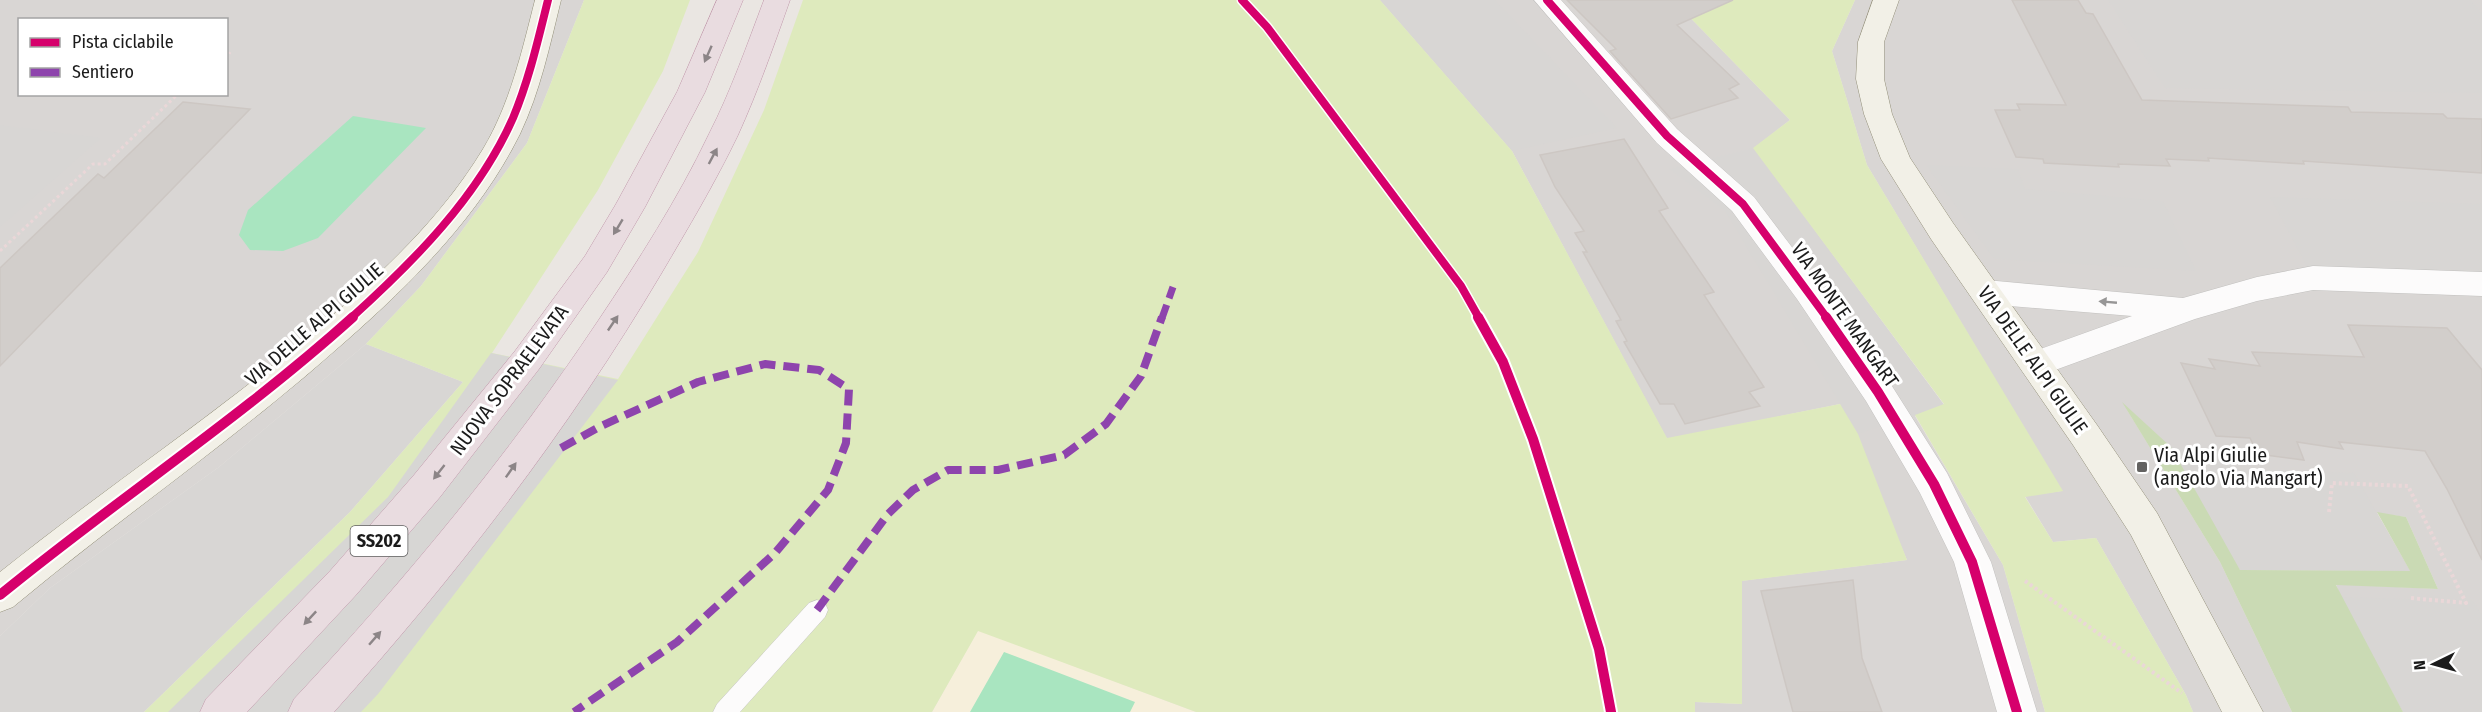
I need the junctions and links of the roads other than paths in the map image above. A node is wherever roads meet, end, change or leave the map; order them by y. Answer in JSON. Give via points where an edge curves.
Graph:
{"nodes":[{"id":1,"x":548,"y":0,"type":"edge"},
{"id":2,"x":730,"y":0,"type":"edge"},
{"id":3,"x":777,"y":0,"type":"edge"},
{"id":4,"x":1547,"y":0,"type":"edge"},
{"id":5,"x":1886,"y":0,"type":"edge"},
{"id":6,"x":2482,"y":284,"type":"edge"},
{"id":7,"x":1986,"y":292,"type":"junction"},
{"id":8,"x":2187,"y":309,"type":"junction"},
{"id":9,"x":2036,"y":364,"type":"junction"},
{"id":10,"x":0,"y":595,"type":"edge"},
{"id":11,"x":817,"y":610,"type":"dead end"},
{"id":12,"x":220,"y":712,"type":"edge"},
{"id":13,"x":308,"y":712,"type":"edge"},
{"id":14,"x":725,"y":712,"type":"edge"},
{"id":15,"x":2017,"y":712,"type":"edge"},
{"id":16,"x":2243,"y":712,"type":"edge"}],
"edges":[{"from":1,"to":10,"type":"street","name":"VIA DELLE ALPI GIULIE","via":[[522,99],[495,153],[444,225],[385,288],[313,353],[227,422],[60,543]]},
{"from":2,"to":12,"type":"highway","name":"NUOVA SOPRAELEVATA","number":"SS202","one_way":true,"via":[[691,92],[596,264],[527,360],[427,486],[343,583]]},
{"from":13,"to":3,"type":"highway","number":"SS202","one_way":true,"via":[[494,495],[646,275],[716,150]]},
{"from":4,"to":15,"type":"street","name":"VIA MONTE MANGART","via":[[1667,136],[1743,204],[1878,392],[1934,484],[1972,562]]},
{"from":5,"to":7,"type":"street","name":"VIA DELLE ALPI GIULIE","via":[[1871,42],[1870,79],[1878,114],[1896,159]]},
{"from":6,"to":8,"type":"street","via":[[2313,278]]},
{"from":8,"to":7,"type":"street","one_way":true},
{"from":7,"to":9,"type":"street","name":"VIA DELLE ALPI GIULIE"},
{"from":8,"to":9,"type":"street"},
{"from":9,"to":16,"type":"street","name":"VIA DELLE ALPI GIULIE","via":[[2144,524]]},
{"from":11,"to":14,"type":"lane"}]}
